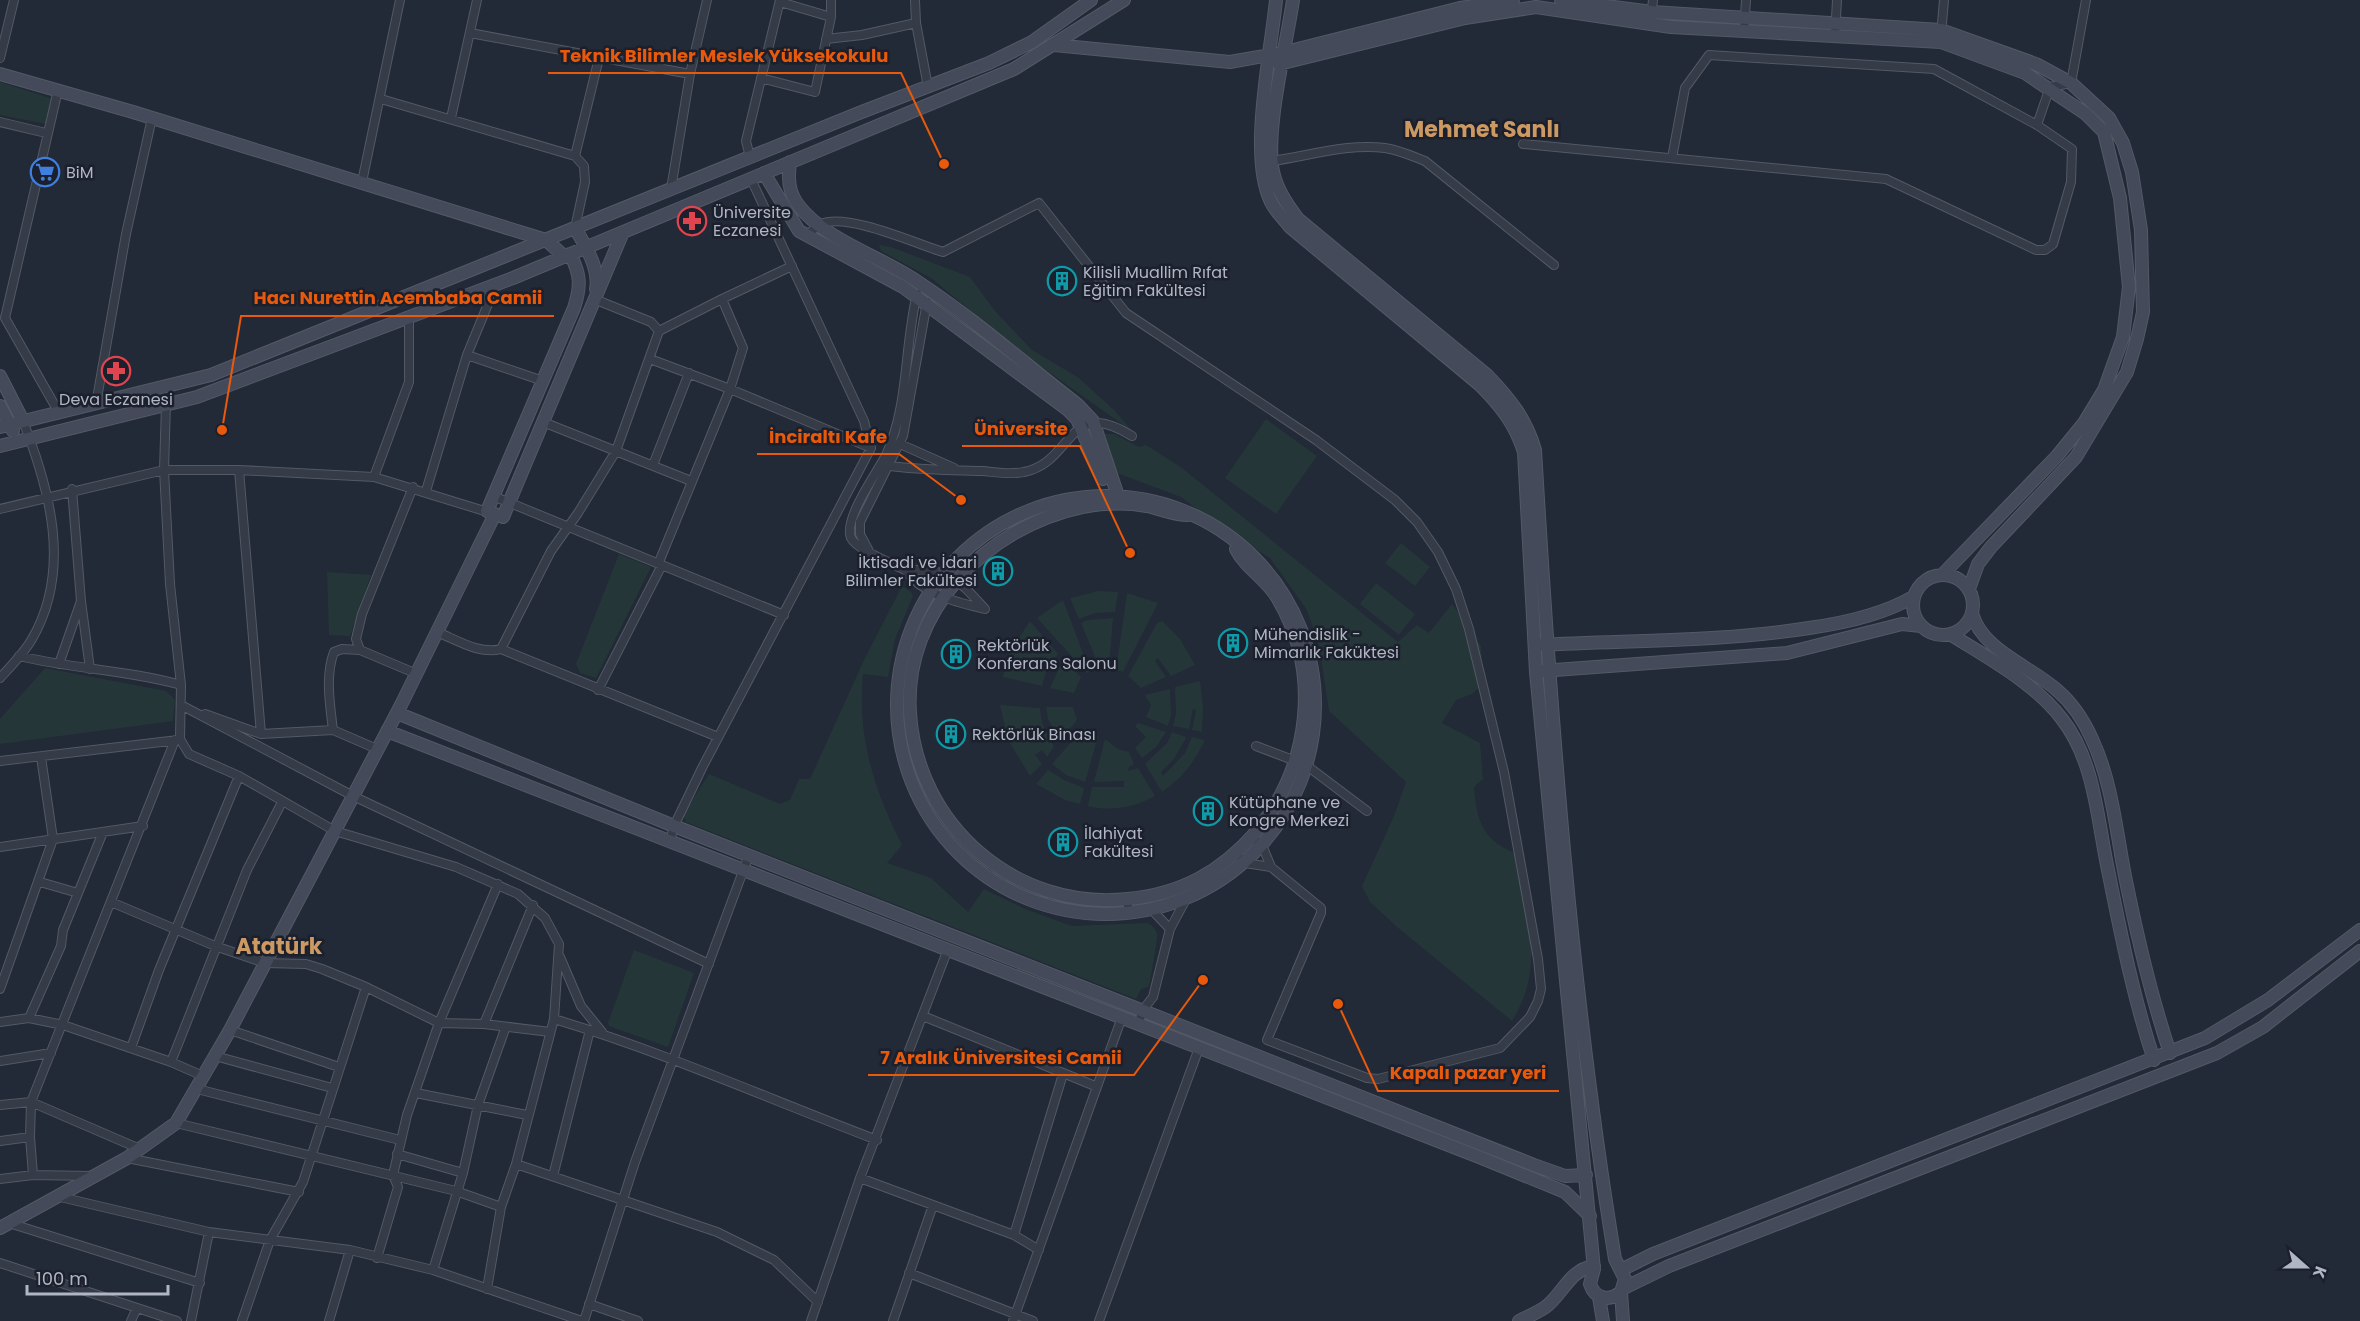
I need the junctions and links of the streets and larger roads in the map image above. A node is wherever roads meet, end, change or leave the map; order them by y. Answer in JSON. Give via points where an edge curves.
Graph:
{"nodes":[{"id":1,"x":14,"y":0,"type":"edge"},
{"id":2,"x":400,"y":0,"type":"edge"},
{"id":3,"x":477,"y":0,"type":"edge"},
{"id":4,"x":707,"y":0,"type":"edge"},
{"id":5,"x":831,"y":0,"type":"edge"},
{"id":6,"x":915,"y":0,"type":"edge"},
{"id":7,"x":1091,"y":0,"type":"edge"},
{"id":8,"x":1124,"y":0,"type":"edge"},
{"id":9,"x":1276,"y":0,"type":"edge"},
{"id":10,"x":1293,"y":0,"type":"edge"},
{"id":11,"x":1512,"y":0,"type":"edge"},
{"id":12,"x":1561,"y":0,"type":"edge"},
{"id":13,"x":1746,"y":0,"type":"edge"},
{"id":14,"x":1838,"y":0,"type":"edge"},
{"id":15,"x":1944,"y":0,"type":"edge"},
{"id":16,"x":2086,"y":0,"type":"edge"},
{"id":17,"x":780,"y":1,"type":"edge"},
{"id":18,"x":1448,"y":6,"type":"edge"},
{"id":19,"x":1652,"y":12,"type":"edge"},
{"id":20,"x":831,"y":17,"type":"junction"},
{"id":21,"x":916,"y":23,"type":"junction"},
{"id":22,"x":1745,"y":25,"type":"junction"},
{"id":23,"x":1836,"y":30,"type":"junction"},
{"id":24,"x":470,"y":33,"type":"junction"},
{"id":25,"x":1941,"y":36,"type":"junction"},
{"id":26,"x":826,"y":39,"type":"junction"},
{"id":27,"x":1054,"y":45,"type":"junction"},
{"id":28,"x":0,"y":58,"type":"edge"},
{"id":29,"x":599,"y":58,"type":"junction"},
{"id":30,"x":1285,"y":58,"type":"junction"},
{"id":31,"x":1270,"y":60,"type":"junction"},
{"id":32,"x":0,"y":74,"type":"edge"},
{"id":33,"x":690,"y":74,"type":"junction"},
{"id":34,"x":761,"y":78,"type":"junction"},
{"id":35,"x":2071,"y":83,"type":"junction"},
{"id":36,"x":928,"y":87,"type":"junction"},
{"id":37,"x":2050,"y":87,"type":"junction"},
{"id":38,"x":57,"y":90,"type":"junction"},
{"id":39,"x":381,"y":99,"type":"junction"},
{"id":40,"x":152,"y":118,"type":"junction"},
{"id":41,"x":451,"y":118,"type":"junction"},
{"id":42,"x":0,"y":122,"type":"edge"},
{"id":43,"x":2037,"y":125,"type":"junction"},
{"id":44,"x":46,"y":133,"type":"junction"},
{"id":45,"x":1522,"y":144,"type":"dead end"},
{"id":46,"x":575,"y":156,"type":"junction"},
{"id":47,"x":750,"y":157,"type":"junction"},
{"id":48,"x":1672,"y":158,"type":"junction"},
{"id":49,"x":1272,"y":161,"type":"junction"},
{"id":50,"x":790,"y":162,"type":"junction"},
{"id":51,"x":764,"y":173,"type":"junction"},
{"id":52,"x":751,"y":179,"type":"junction"},
{"id":53,"x":362,"y":182,"type":"junction"},
{"id":54,"x":671,"y":189,"type":"junction"},
{"id":55,"x":820,"y":224,"type":"junction"},
{"id":56,"x":575,"y":228,"type":"junction"},
{"id":57,"x":623,"y":232,"type":"junction"},
{"id":58,"x":807,"y":236,"type":"junction"},
{"id":59,"x":546,"y":240,"type":"junction"},
{"id":60,"x":587,"y":247,"type":"junction"},
{"id":61,"x":567,"y":255,"type":"junction"},
{"id":62,"x":1554,"y":265,"type":"dead end"},
{"id":63,"x":792,"y":266,"type":"junction"},
{"id":64,"x":920,"y":283,"type":"junction"},
{"id":65,"x":491,"y":286,"type":"junction"},
{"id":66,"x":931,"y":291,"type":"junction"},
{"id":67,"x":594,"y":299,"type":"junction"},
{"id":68,"x":722,"y":299,"type":"junction"},
{"id":69,"x":921,"y":300,"type":"junction"},
{"id":70,"x":0,"y":306,"type":"edge"},
{"id":71,"x":409,"y":317,"type":"junction"},
{"id":72,"x":5,"y":318,"type":"junction"},
{"id":73,"x":659,"y":331,"type":"junction"},
{"id":74,"x":467,"y":355,"type":"junction"},
{"id":75,"x":650,"y":359,"type":"junction"},
{"id":76,"x":689,"y":373,"type":"junction"},
{"id":77,"x":0,"y":376,"type":"edge"},
{"id":78,"x":543,"y":381,"type":"junction"},
{"id":79,"x":730,"y":389,"type":"junction"},
{"id":80,"x":96,"y":404,"type":"junction"},
{"id":81,"x":166,"y":404,"type":"junction"},
{"id":82,"x":0,"y":405,"type":"edge"},
{"id":83,"x":58,"y":411,"type":"junction"},
{"id":84,"x":23,"y":422,"type":"junction"},
{"id":85,"x":543,"y":422,"type":"junction"},
{"id":86,"x":1093,"y":422,"type":"junction"},
{"id":87,"x":5,"y":426,"type":"edge"},
{"id":88,"x":1081,"y":428,"type":"junction"},
{"id":89,"x":1132,"y":436,"type":"dead end"},
{"id":90,"x":24,"y":441,"type":"junction"},
{"id":91,"x":900,"y":444,"type":"junction"},
{"id":92,"x":0,"y":446,"type":"edge"},
{"id":93,"x":871,"y":448,"type":"junction"},
{"id":94,"x":616,"y":451,"type":"junction"},
{"id":95,"x":653,"y":465,"type":"junction"},
{"id":96,"x":890,"y":466,"type":"junction"},
{"id":97,"x":164,"y":470,"type":"junction"},
{"id":98,"x":239,"y":470,"type":"junction"},
{"id":99,"x":960,"y":470,"type":"junction"},
{"id":100,"x":374,"y":477,"type":"junction"},
{"id":101,"x":691,"y":481,"type":"junction"},
{"id":102,"x":413,"y":487,"type":"junction"},
{"id":103,"x":72,"y":489,"type":"junction"},
{"id":104,"x":1112,"y":490,"type":"junction"},
{"id":105,"x":426,"y":491,"type":"junction"},
{"id":106,"x":494,"y":496,"type":"junction"},
{"id":107,"x":50,"y":497,"type":"junction"},
{"id":108,"x":509,"y":503,"type":"junction"},
{"id":109,"x":1113,"y":504,"type":"junction"},
{"id":110,"x":0,"y":509,"type":"edge"},
{"id":111,"x":495,"y":514,"type":"junction"},
{"id":112,"x":1188,"y":515,"type":"junction"},
{"id":113,"x":568,"y":527,"type":"junction"},
{"id":114,"x":869,"y":551,"type":"junction"},
{"id":115,"x":660,"y":564,"type":"junction"},
{"id":116,"x":905,"y":570,"type":"junction"},
{"id":117,"x":944,"y":573,"type":"junction"},
{"id":118,"x":1943,"y":574,"type":"junction"},
{"id":119,"x":958,"y":579,"type":"junction"},
{"id":120,"x":1969,"y":589,"type":"junction"},
{"id":121,"x":932,"y":591,"type":"junction"},
{"id":122,"x":1913,"y":597,"type":"junction"},
{"id":123,"x":943,"y":598,"type":"junction"},
{"id":124,"x":81,"y":601,"type":"junction"},
{"id":125,"x":1972,"y":613,"type":"junction"},
{"id":126,"x":784,"y":615,"type":"junction"},
{"id":127,"x":1921,"y":626,"type":"junction"},
{"id":128,"x":437,"y":632,"type":"junction"},
{"id":129,"x":1950,"y":634,"type":"junction"},
{"id":130,"x":1541,"y":645,"type":"junction"},
{"id":131,"x":501,"y":649,"type":"junction"},
{"id":132,"x":360,"y":650,"type":"junction"},
{"id":133,"x":19,"y":656,"type":"junction"},
{"id":134,"x":59,"y":664,"type":"junction"},
{"id":135,"x":90,"y":669,"type":"junction"},
{"id":136,"x":1542,"y":671,"type":"junction"},
{"id":137,"x":417,"y":674,"type":"junction"},
{"id":138,"x":1,"y":677,"type":"edge"},
{"id":139,"x":182,"y":685,"type":"junction"},
{"id":140,"x":598,"y":690,"type":"junction"},
{"id":141,"x":181,"y":705,"type":"junction"},
{"id":142,"x":397,"y":713,"type":"junction"},
{"id":143,"x":333,"y":730,"type":"junction"},
{"id":144,"x":387,"y":731,"type":"junction"},
{"id":145,"x":261,"y":734,"type":"junction"},
{"id":146,"x":718,"y":737,"type":"junction"},
{"id":147,"x":177,"y":740,"type":"junction"},
{"id":148,"x":1256,"y":746,"type":"dead end"},
{"id":149,"x":377,"y":749,"type":"junction"},
{"id":150,"x":40,"y":757,"type":"junction"},
{"id":151,"x":0,"y":761,"type":"edge"},
{"id":152,"x":1301,"y":762,"type":"junction"},
{"id":153,"x":240,"y":776,"type":"junction"},
{"id":154,"x":353,"y":796,"type":"junction"},
{"id":155,"x":282,"y":802,"type":"junction"},
{"id":156,"x":1366,"y":811,"type":"dead end"},
{"id":157,"x":143,"y":826,"type":"junction"},
{"id":158,"x":674,"y":826,"type":"junction"},
{"id":159,"x":335,"y":831,"type":"junction"},
{"id":160,"x":103,"y":832,"type":"junction"},
{"id":161,"x":1251,"y":837,"type":"junction"},
{"id":162,"x":53,"y":839,"type":"junction"},
{"id":163,"x":670,"y":841,"type":"junction"},
{"id":164,"x":1262,"y":845,"type":"junction"},
{"id":165,"x":0,"y":848,"type":"edge"},
{"id":166,"x":1236,"y":854,"type":"junction"},
{"id":167,"x":749,"y":855,"type":"junction"},
{"id":168,"x":1245,"y":863,"type":"junction"},
{"id":169,"x":1271,"y":867,"type":"junction"},
{"id":170,"x":744,"y":870,"type":"junction"},
{"id":171,"x":40,"y":882,"type":"junction"},
{"id":172,"x":498,"y":884,"type":"junction"},
{"id":173,"x":78,"y":893,"type":"junction"},
{"id":174,"x":1127,"y":899,"type":"junction"},
{"id":175,"x":1185,"y":901,"type":"junction"},
{"id":176,"x":111,"y":902,"type":"junction"},
{"id":177,"x":533,"y":905,"type":"junction"},
{"id":178,"x":1152,"y":910,"type":"junction"},
{"id":179,"x":1129,"y":913,"type":"junction"},
{"id":180,"x":1170,"y":929,"type":"junction"},
{"id":181,"x":176,"y":930,"type":"junction"},
{"id":182,"x":2360,"y":930,"type":"edge"},
{"id":183,"x":215,"y":946,"type":"junction"},
{"id":184,"x":948,"y":949,"type":"junction"},
{"id":185,"x":2360,"y":951,"type":"edge"},
{"id":186,"x":559,"y":956,"type":"junction"},
{"id":187,"x":265,"y":963,"type":"junction"},
{"id":188,"x":709,"y":963,"type":"junction"},
{"id":189,"x":366,"y":987,"type":"junction"},
{"id":190,"x":0,"y":989,"type":"edge"},
{"id":191,"x":922,"y":1016,"type":"junction"},
{"id":192,"x":1122,"y":1017,"type":"junction"},
{"id":193,"x":28,"y":1018,"type":"junction"},
{"id":194,"x":1140,"y":1018,"type":"junction"},
{"id":195,"x":554,"y":1019,"type":"junction"},
{"id":196,"x":0,"y":1022,"type":"edge"},
{"id":197,"x":438,"y":1023,"type":"junction"},
{"id":198,"x":484,"y":1024,"type":"junction"},
{"id":199,"x":63,"y":1025,"type":"junction"},
{"id":200,"x":505,"y":1029,"type":"junction"},
{"id":201,"x":230,"y":1030,"type":"junction"},
{"id":202,"x":590,"y":1030,"type":"junction"},
{"id":203,"x":550,"y":1032,"type":"junction"},
{"id":204,"x":602,"y":1032,"type":"junction"},
{"id":205,"x":131,"y":1048,"type":"junction"},
{"id":206,"x":1199,"y":1048,"type":"junction"},
{"id":207,"x":51,"y":1053,"type":"junction"},
{"id":208,"x":2170,"y":1053,"type":"junction"},
{"id":209,"x":215,"y":1056,"type":"junction"},
{"id":210,"x":673,"y":1059,"type":"junction"},
{"id":211,"x":2154,"y":1060,"type":"junction"},
{"id":212,"x":0,"y":1061,"type":"edge"},
{"id":213,"x":171,"y":1062,"type":"junction"},
{"id":214,"x":339,"y":1066,"type":"junction"},
{"id":215,"x":1063,"y":1074,"type":"junction"},
{"id":216,"x":204,"y":1076,"type":"junction"},
{"id":217,"x":1095,"y":1086,"type":"junction"},
{"id":218,"x":332,"y":1088,"type":"junction"},
{"id":219,"x":197,"y":1089,"type":"junction"},
{"id":220,"x":416,"y":1093,"type":"junction"},
{"id":221,"x":31,"y":1102,"type":"junction"},
{"id":222,"x":0,"y":1105,"type":"edge"},
{"id":223,"x":478,"y":1105,"type":"junction"},
{"id":224,"x":527,"y":1115,"type":"junction"},
{"id":225,"x":322,"y":1119,"type":"junction"},
{"id":226,"x":176,"y":1123,"type":"junction"},
{"id":227,"x":30,"y":1137,"type":"junction"},
{"id":228,"x":400,"y":1140,"type":"junction"},
{"id":229,"x":877,"y":1140,"type":"junction"},
{"id":230,"x":0,"y":1141,"type":"edge"},
{"id":231,"x":140,"y":1149,"type":"junction"},
{"id":232,"x":397,"y":1154,"type":"junction"},
{"id":233,"x":312,"y":1156,"type":"junction"},
{"id":234,"x":127,"y":1158,"type":"junction"},
{"id":235,"x":516,"y":1164,"type":"junction"},
{"id":236,"x":463,"y":1173,"type":"junction"},
{"id":237,"x":33,"y":1175,"type":"junction"},
{"id":238,"x":393,"y":1175,"type":"junction"},
{"id":239,"x":1586,"y":1175,"type":"junction"},
{"id":240,"x":94,"y":1176,"type":"junction"},
{"id":241,"x":553,"y":1176,"type":"junction"},
{"id":242,"x":0,"y":1179,"type":"edge"},
{"id":243,"x":860,"y":1179,"type":"junction"},
{"id":244,"x":456,"y":1191,"type":"junction"},
{"id":245,"x":299,"y":1192,"type":"junction"},
{"id":246,"x":56,"y":1196,"type":"junction"},
{"id":247,"x":623,"y":1199,"type":"junction"},
{"id":248,"x":933,"y":1205,"type":"junction"},
{"id":249,"x":501,"y":1207,"type":"junction"},
{"id":250,"x":1590,"y":1216,"type":"junction"},
{"id":251,"x":5,"y":1225,"type":"edge"},
{"id":252,"x":209,"y":1232,"type":"junction"},
{"id":253,"x":1014,"y":1235,"type":"junction"},
{"id":254,"x":270,"y":1240,"type":"junction"},
{"id":255,"x":350,"y":1250,"type":"junction"},
{"id":256,"x":1039,"y":1250,"type":"junction"},
{"id":257,"x":377,"y":1258,"type":"junction"},
{"id":258,"x":0,"y":1263,"type":"edge"},
{"id":259,"x":1594,"y":1268,"type":"junction"},
{"id":260,"x":1619,"y":1268,"type":"junction"},
{"id":261,"x":433,"y":1270,"type":"junction"},
{"id":262,"x":909,"y":1273,"type":"junction"},
{"id":263,"x":200,"y":1283,"type":"junction"},
{"id":264,"x":487,"y":1289,"type":"junction"},
{"id":265,"x":1622,"y":1290,"type":"junction"},
{"id":266,"x":1599,"y":1297,"type":"junction"},
{"id":267,"x":818,"y":1302,"type":"junction"},
{"id":268,"x":590,"y":1304,"type":"junction"},
{"id":269,"x":137,"y":1308,"type":"junction"},
{"id":270,"x":1014,"y":1318,"type":"edge"},
{"id":271,"x":131,"y":1321,"type":"edge"},
{"id":272,"x":177,"y":1321,"type":"edge"},
{"id":273,"x":191,"y":1321,"type":"edge"},
{"id":274,"x":242,"y":1321,"type":"edge"},
{"id":275,"x":330,"y":1321,"type":"edge"},
{"id":276,"x":583,"y":1321,"type":"edge"},
{"id":277,"x":638,"y":1321,"type":"edge"},
{"id":278,"x":811,"y":1321,"type":"edge"},
{"id":279,"x":893,"y":1321,"type":"edge"},
{"id":280,"x":1033,"y":1321,"type":"edge"},
{"id":281,"x":1099,"y":1321,"type":"edge"},
{"id":282,"x":1519,"y":1321,"type":"edge"},
{"id":283,"x":1603,"y":1321,"type":"edge"},
{"id":284,"x":1623,"y":1321,"type":"edge"}],
"edges":[{"from":1,"to":28,"type":"street"},
{"from":2,"to":39,"type":"street"},
{"from":3,"to":24,"type":"street"},
{"from":4,"to":33,"type":"street"},
{"from":5,"to":20,"type":"street"},
{"from":6,"to":21,"type":"street"},
{"from":7,"to":36,"type":"street","via":[[1032,42]]},
{"from":8,"to":27,"type":"street"},
{"from":9,"to":31,"type":"street"},
{"from":10,"to":30,"type":"street"},
{"from":11,"to":18,"type":"street"},
{"from":12,"to":19,"type":"street"},
{"from":13,"to":22,"type":"street"},
{"from":14,"to":23,"type":"street"},
{"from":15,"to":25,"type":"street"},
{"from":16,"to":35,"type":"street"},
{"from":17,"to":20,"type":"street"},
{"from":17,"to":34,"type":"street"},
{"from":18,"to":30,"type":"street"},
{"from":19,"to":22,"type":"street"},
{"from":19,"to":30,"type":"street","via":[[1536,7],[1465,18]]},
{"from":20,"to":26,"type":"street"},
{"from":21,"to":26,"type":"street"},
{"from":21,"to":36,"type":"street"},
{"from":22,"to":23,"type":"street"},
{"from":23,"to":25,"type":"street"},
{"from":24,"to":29,"type":"street"},
{"from":24,"to":41,"type":"street"},
{"from":25,"to":35,"type":"street","via":[[2036,64]]},
{"from":25,"to":37,"type":"street"},
{"from":26,"to":34,"type":"street","via":[[815,92]]},
{"from":27,"to":31,"type":"street","via":[[1230,62]]},
{"from":27,"to":50,"type":"street","via":[[1014,69]]},
{"from":29,"to":33,"type":"street"},
{"from":29,"to":46,"type":"street"},
{"from":30,"to":31,"type":"street"},
{"from":30,"to":49,"type":"street"},
{"from":31,"to":130,"type":"street","via":[[1261,168],[1271,202],[1290,227],[1480,385],[1503,408],[1518,433],[1524,452]]},
{"from":32,"to":38,"type":"street"},
{"from":33,"to":54,"type":"street"},
{"from":34,"to":47,"type":"street","via":[[746,141]]},
{"from":35,"to":37,"type":"street"},
{"from":35,"to":120,"type":"street","via":[[2109,118],[2123,142],[2132,172],[2141,230],[2141,321],[2127,372],[2076,457],[1991,547],[1978,564]]},
{"from":36,"to":47,"type":"street"},
{"from":37,"to":43,"type":"street"},
{"from":37,"to":118,"type":"street","via":[[2104,132],[2120,198],[2127,252],[2129,287],[2123,337],[2104,390],[2084,423]]},
{"from":38,"to":40,"type":"street"},
{"from":38,"to":44,"type":"street"},
{"from":39,"to":41,"type":"street"},
{"from":39,"to":53,"type":"street"},
{"from":40,"to":53,"type":"street"},
{"from":40,"to":80,"type":"street","via":[[126,234]]},
{"from":41,"to":46,"type":"street"},
{"from":42,"to":44,"type":"street"},
{"from":43,"to":48,"type":"street","via":[[1934,69],[1709,55],[1685,88]]},
{"from":43,"to":48,"type":"street","via":[[2072,149],[2071,182],[2053,244],[2045,250],[2036,250],[1886,179]]},
{"from":44,"to":72,"type":"street"},
{"from":45,"to":48,"type":"street"},
{"from":46,"to":56,"type":"street","via":[[584,166],[585,182]]},
{"from":47,"to":54,"type":"street"},
{"from":49,"to":62,"type":"street","via":[[1354,148],[1384,148],[1425,161]]},
{"from":49,"to":130,"type":"street","via":[[1281,196],[1299,219],[1488,376],[1512,401],[1528,428],[1535,450]]},
{"from":50,"to":51,"type":"street"},
{"from":50,"to":55,"type":"street","via":[[790,189],[798,204]]},
{"from":51,"to":52,"type":"street"},
{"from":51,"to":58,"type":"street","via":[[788,215]]},
{"from":52,"to":57,"type":"street"},
{"from":52,"to":63,"type":"street"},
{"from":53,"to":59,"type":"street"},
{"from":54,"to":56,"type":"street"},
{"from":55,"to":58,"type":"street"},
{"from":55,"to":64,"type":"street"},
{"from":55,"to":169,"type":"street","via":[[854,224],[943,252],[1039,203],[1126,313],[1324,446],[1395,500],[1417,522],[1438,552],[1456,589],[1504,772],[1538,959],[1541,989],[1530,1017],[1500,1048],[1378,1079],[1267,1040],[1321,914],[1314,900]]},
{"from":56,"to":59,"type":"street"},
{"from":56,"to":60,"type":"street"},
{"from":57,"to":60,"type":"street"},
{"from":57,"to":67,"type":"street"},
{"from":58,"to":69,"type":"street"},
{"from":59,"to":61,"type":"street"},
{"from":59,"to":80,"type":"street","via":[[211,375]]},
{"from":60,"to":61,"type":"street"},
{"from":60,"to":67,"type":"street","via":[[597,282]]},
{"from":61,"to":65,"type":"street"},
{"from":61,"to":78,"type":"street","via":[[579,270],[581,285]]},
{"from":63,"to":68,"type":"street"},
{"from":63,"to":93,"type":"street","via":[[864,421]]},
{"from":64,"to":66,"type":"street"},
{"from":64,"to":69,"type":"street"},
{"from":65,"to":71,"type":"street"},
{"from":65,"to":74,"type":"street","via":[[488,304]]},
{"from":66,"to":69,"type":"street"},
{"from":66,"to":86,"type":"street","via":[[1078,405]]},
{"from":67,"to":73,"type":"street","via":[[651,322]]},
{"from":67,"to":85,"type":"street"},
{"from":68,"to":73,"type":"street"},
{"from":68,"to":79,"type":"street","via":[[743,348]]},
{"from":69,"to":88,"type":"street","via":[[1068,410]]},
{"from":69,"to":91,"type":"street","via":[[906,425]]},
{"from":69,"to":114,"type":"street","via":[[895,431],[849,529],[855,544]]},
{"from":70,"to":72,"type":"street"},
{"from":71,"to":81,"type":"street","via":[[197,397]]},
{"from":71,"to":100,"type":"street","via":[[409,382]]},
{"from":72,"to":83,"type":"street"},
{"from":73,"to":75,"type":"street"},
{"from":74,"to":78,"type":"street"},
{"from":74,"to":105,"type":"street"},
{"from":75,"to":76,"type":"street"},
{"from":75,"to":94,"type":"street"},
{"from":76,"to":79,"type":"street"},
{"from":76,"to":95,"type":"street"},
{"from":77,"to":84,"type":"street"},
{"from":78,"to":106,"type":"street"},
{"from":79,"to":93,"type":"street"},
{"from":79,"to":101,"type":"street"},
{"from":80,"to":83,"type":"street"},
{"from":81,"to":90,"type":"street"},
{"from":81,"to":97,"type":"street"},
{"from":82,"to":87,"type":"street"},
{"from":83,"to":84,"type":"street"},
{"from":84,"to":87,"type":"street"},
{"from":84,"to":90,"type":"street"},
{"from":85,"to":94,"type":"street"},
{"from":85,"to":108,"type":"street"},
{"from":86,"to":88,"type":"street"},
{"from":86,"to":89,"type":"street","via":[[1106,422]]},
{"from":86,"to":104,"type":"street"},
{"from":87,"to":90,"type":"street"},
{"from":88,"to":99,"type":"street","via":[[1028,471]]},
{"from":88,"to":104,"type":"street"},
{"from":90,"to":92,"type":"street"},
{"from":90,"to":107,"type":"street"},
{"from":91,"to":96,"type":"street"},
{"from":91,"to":99,"type":"street"},
{"from":93,"to":126,"type":"street"},
{"from":94,"to":95,"type":"street"},
{"from":94,"to":113,"type":"street"},
{"from":95,"to":101,"type":"street"},
{"from":96,"to":99,"type":"street"},
{"from":96,"to":114,"type":"street","via":[[860,522],[860,534]]},
{"from":97,"to":98,"type":"street"},
{"from":97,"to":103,"type":"street"},
{"from":97,"to":139,"type":"street","via":[[170,584]]},
{"from":98,"to":100,"type":"street"},
{"from":98,"to":145,"type":"street"},
{"from":100,"to":102,"type":"street"},
{"from":101,"to":115,"type":"street"},
{"from":102,"to":105,"type":"street"},
{"from":102,"to":132,"type":"street","via":[[362,614],[356,639]]},
{"from":103,"to":107,"type":"street"},
{"from":103,"to":124,"type":"street"},
{"from":104,"to":109,"type":"street"},
{"from":104,"to":112,"type":"street","via":[[1140,491],[1178,505]]},
{"from":104,"to":117,"type":"street","via":[[1061,499],[1022,514],[991,533]]},
{"from":105,"to":111,"type":"street"},
{"from":106,"to":108,"type":"street"},
{"from":106,"to":111,"type":"street"},
{"from":107,"to":110,"type":"street"},
{"from":107,"to":133,"type":"street","via":[[55,536],[49,590],[37,629]]},
{"from":108,"to":111,"type":"street"},
{"from":108,"to":113,"type":"street"},
{"from":109,"to":112,"type":"street"},
{"from":109,"to":119,"type":"street","via":[[1067,511],[1024,526],[995,544]]},
{"from":111,"to":128,"type":"street"},
{"from":112,"to":152,"type":"street","via":[[1248,554],[1278,584],[1298,617],[1308,644],[1315,710]]},
{"from":113,"to":115,"type":"street"},
{"from":113,"to":131,"type":"street","via":[[551,550]]},
{"from":114,"to":116,"type":"street"},
{"from":115,"to":126,"type":"street"},
{"from":115,"to":140,"type":"street"},
{"from":116,"to":117,"type":"street"},
{"from":116,"to":121,"type":"street","via":[[910,578]]},
{"from":117,"to":119,"type":"street"},
{"from":117,"to":121,"type":"street"},
{"from":118,"to":120,"type":"street","via":[[1958,578]]},
{"from":118,"to":122,"type":"street","via":[[1921,583]]},
{"from":119,"to":123,"type":"street"},
{"from":119,"to":123,"type":"street","via":[[985,609]]},
{"from":120,"to":125,"type":"street"},
{"from":121,"to":123,"type":"street"},
{"from":121,"to":179,"type":"street","via":[[908,640],[896,705],[900,747],[919,801],[955,849],[996,883],[1019,895],[1070,911]]},
{"from":122,"to":127,"type":"street","via":[[1913,612]]},
{"from":122,"to":130,"type":"street","via":[[1863,617],[1754,637]]},
{"from":123,"to":174,"type":"street","via":[[919,645],[910,684],[910,712],[921,765],[941,806],[975,850],[1016,879],[1064,897]]},
{"from":124,"to":134,"type":"street"},
{"from":124,"to":135,"type":"street"},
{"from":125,"to":129,"type":"street","via":[[1964,626]]},
{"from":125,"to":208,"type":"street","via":[[1987,638],[2066,698],[2093,740],[2110,794],[2139,939]]},
{"from":126,"to":146,"type":"street"},
{"from":127,"to":129,"type":"street","via":[[1934,634]]},
{"from":127,"to":136,"type":"street","via":[[1902,624],[1787,652]]},
{"from":128,"to":131,"type":"street","via":[[490,652]]},
{"from":128,"to":137,"type":"street"},
{"from":129,"to":211,"type":"street","via":[[2046,702],[2068,726],[2078,745],[2095,799],[2129,966]]},
{"from":130,"to":136,"type":"street"},
{"from":131,"to":140,"type":"street"},
{"from":132,"to":137,"type":"street"},
{"from":132,"to":143,"type":"street","via":[[342,649],[334,652],[331,659]]},
{"from":133,"to":134,"type":"street"},
{"from":133,"to":138,"type":"street"},
{"from":134,"to":135,"type":"street"},
{"from":135,"to":139,"type":"street","via":[[146,675]]},
{"from":136,"to":239,"type":"street"},
{"from":136,"to":260,"type":"street","via":[[1592,1117]]},
{"from":137,"to":142,"type":"street"},
{"from":139,"to":141,"type":"street"},
{"from":140,"to":146,"type":"street"},
{"from":141,"to":145,"type":"street"},
{"from":141,"to":147,"type":"street"},
{"from":141,"to":154,"type":"street"},
{"from":142,"to":144,"type":"street"},
{"from":142,"to":158,"type":"street"},
{"from":143,"to":145,"type":"street"},
{"from":143,"to":149,"type":"street"},
{"from":144,"to":149,"type":"street"},
{"from":144,"to":163,"type":"street"},
{"from":146,"to":158,"type":"street"},
{"from":147,"to":150,"type":"street"},
{"from":147,"to":153,"type":"street","via":[[189,754]]},
{"from":147,"to":157,"type":"street"},
{"from":148,"to":152,"type":"street"},
{"from":149,"to":154,"type":"street"},
{"from":150,"to":151,"type":"street"},
{"from":150,"to":162,"type":"street"},
{"from":152,"to":156,"type":"street"},
{"from":152,"to":161,"type":"street"},
{"from":152,"to":164,"type":"street","via":[[1292,800]]},
{"from":153,"to":155,"type":"street"},
{"from":153,"to":181,"type":"street"},
{"from":154,"to":159,"type":"street"},
{"from":154,"to":188,"type":"street"},
{"from":155,"to":159,"type":"street"},
{"from":155,"to":183,"type":"street","via":[[247,870]]},
{"from":157,"to":160,"type":"street"},
{"from":157,"to":176,"type":"street"},
{"from":158,"to":163,"type":"street"},
{"from":158,"to":167,"type":"street"},
{"from":159,"to":172,"type":"street","via":[[456,867]]},
{"from":159,"to":187,"type":"street"},
{"from":160,"to":162,"type":"street"},
{"from":160,"to":173,"type":"street"},
{"from":161,"to":164,"type":"street"},
{"from":161,"to":166,"type":"street"},
{"from":162,"to":165,"type":"street"},
{"from":162,"to":171,"type":"street"},
{"from":163,"to":170,"type":"street"},
{"from":164,"to":168,"type":"street"},
{"from":164,"to":169,"type":"street"},
{"from":166,"to":168,"type":"street"},
{"from":166,"to":174,"type":"street","via":[[1189,886]]},
{"from":167,"to":170,"type":"street"},
{"from":167,"to":194,"type":"street"},
{"from":168,"to":169,"type":"street"},
{"from":168,"to":175,"type":"street","via":[[1224,880]]},
{"from":170,"to":184,"type":"street"},
{"from":170,"to":188,"type":"street"},
{"from":171,"to":173,"type":"street"},
{"from":171,"to":190,"type":"street"},
{"from":172,"to":177,"type":"street"},
{"from":172,"to":197,"type":"street"},
{"from":173,"to":193,"type":"street","via":[[61,946]]},
{"from":174,"to":179,"type":"street"},
{"from":175,"to":178,"type":"street"},
{"from":175,"to":180,"type":"street"},
{"from":176,"to":181,"type":"street"},
{"from":176,"to":199,"type":"street"},
{"from":177,"to":186,"type":"street","via":[[554,930]]},
{"from":177,"to":198,"type":"street"},
{"from":178,"to":179,"type":"street"},
{"from":178,"to":180,"type":"street"},
{"from":180,"to":194,"type":"street","via":[[1153,997]]},
{"from":181,"to":183,"type":"street"},
{"from":181,"to":205,"type":"street"},
{"from":182,"to":208,"type":"street","via":[[2268,1000],[2234,1022]]},
{"from":183,"to":187,"type":"street"},
{"from":183,"to":213,"type":"street"},
{"from":184,"to":191,"type":"street"},
{"from":184,"to":192,"type":"street"},
{"from":185,"to":265,"type":"street","via":[[2271,1022],[2217,1053],[1669,1266]]},
{"from":186,"to":195,"type":"street"},
{"from":186,"to":204,"type":"street","via":[[581,1006]]},
{"from":187,"to":189,"type":"street","via":[[306,964]]},
{"from":187,"to":201,"type":"street"},
{"from":188,"to":210,"type":"street"},
{"from":189,"to":197,"type":"street"},
{"from":189,"to":214,"type":"street"},
{"from":191,"to":215,"type":"street"},
{"from":191,"to":229,"type":"street"},
{"from":192,"to":194,"type":"street"},
{"from":192,"to":217,"type":"street"},
{"from":193,"to":196,"type":"street"},
{"from":193,"to":199,"type":"street"},
{"from":194,"to":206,"type":"street"},
{"from":194,"to":239,"type":"street","via":[[1377,1101],[1565,1176]]},
{"from":195,"to":202,"type":"street"},
{"from":195,"to":203,"type":"street"},
{"from":197,"to":198,"type":"street"},
{"from":197,"to":220,"type":"street"},
{"from":198,"to":200,"type":"street"},
{"from":199,"to":205,"type":"street"},
{"from":199,"to":207,"type":"street"},
{"from":200,"to":203,"type":"street"},
{"from":200,"to":223,"type":"street"},
{"from":201,"to":209,"type":"street"},
{"from":201,"to":214,"type":"street"},
{"from":202,"to":204,"type":"street"},
{"from":202,"to":241,"type":"street"},
{"from":203,"to":224,"type":"street"},
{"from":204,"to":210,"type":"street"},
{"from":205,"to":213,"type":"street"},
{"from":206,"to":250,"type":"street","via":[[1565,1192]]},
{"from":206,"to":281,"type":"street"},
{"from":207,"to":212,"type":"street"},
{"from":207,"to":221,"type":"street"},
{"from":208,"to":211,"type":"street"},
{"from":209,"to":216,"type":"street"},
{"from":209,"to":218,"type":"street"},
{"from":210,"to":229,"type":"street"},
{"from":210,"to":247,"type":"street"},
{"from":211,"to":260,"type":"street"},
{"from":213,"to":216,"type":"street"},
{"from":214,"to":218,"type":"street"},
{"from":215,"to":217,"type":"street"},
{"from":215,"to":253,"type":"street"},
{"from":216,"to":219,"type":"street"},
{"from":217,"to":256,"type":"street"},
{"from":218,"to":225,"type":"street"},
{"from":219,"to":225,"type":"street"},
{"from":219,"to":226,"type":"street"},
{"from":220,"to":223,"type":"street"},
{"from":220,"to":228,"type":"street"},
{"from":221,"to":222,"type":"street"},
{"from":221,"to":227,"type":"street"},
{"from":221,"to":231,"type":"street"},
{"from":223,"to":224,"type":"street"},
{"from":223,"to":236,"type":"street"},
{"from":224,"to":235,"type":"street"},
{"from":225,"to":228,"type":"street"},
{"from":225,"to":233,"type":"street"},
{"from":226,"to":231,"type":"street"},
{"from":226,"to":233,"type":"street"},
{"from":227,"to":230,"type":"street"},
{"from":227,"to":237,"type":"street"},
{"from":228,"to":232,"type":"street"},
{"from":229,"to":243,"type":"street"},
{"from":231,"to":234,"type":"street"},
{"from":232,"to":236,"type":"street"},
{"from":232,"to":238,"type":"street"},
{"from":233,"to":238,"type":"street"},
{"from":233,"to":245,"type":"street"},
{"from":234,"to":240,"type":"street"},
{"from":234,"to":245,"type":"street"},
{"from":235,"to":241,"type":"street"},
{"from":235,"to":249,"type":"street"},
{"from":236,"to":244,"type":"street"},
{"from":237,"to":240,"type":"street"},
{"from":237,"to":242,"type":"street"},
{"from":238,"to":244,"type":"street"},
{"from":238,"to":257,"type":"street","via":[[398,1187]]},
{"from":239,"to":250,"type":"street"},
{"from":240,"to":246,"type":"street"},
{"from":241,"to":247,"type":"street"},
{"from":243,"to":248,"type":"street"},
{"from":243,"to":267,"type":"street"},
{"from":244,"to":249,"type":"street"},
{"from":244,"to":261,"type":"street"},
{"from":245,"to":254,"type":"street"},
{"from":246,"to":251,"type":"street"},
{"from":246,"to":252,"type":"street"},
{"from":247,"to":267,"type":"street","via":[[717,1232],[774,1260]]},
{"from":247,"to":268,"type":"street"},
{"from":248,"to":253,"type":"street"},
{"from":248,"to":262,"type":"street"},
{"from":249,"to":264,"type":"street"},
{"from":250,"to":259,"type":"street"},
{"from":251,"to":263,"type":"street"},
{"from":252,"to":254,"type":"street"},
{"from":252,"to":263,"type":"street"},
{"from":253,"to":256,"type":"street"},
{"from":254,"to":255,"type":"street"},
{"from":254,"to":274,"type":"street"},
{"from":255,"to":257,"type":"street"},
{"from":255,"to":275,"type":"street"},
{"from":256,"to":270,"type":"street"},
{"from":257,"to":261,"type":"street"},
{"from":258,"to":269,"type":"street"},
{"from":259,"to":260,"type":"street","via":[[1604,1264]]},
{"from":259,"to":266,"type":"street","via":[[1590,1284]]},
{"from":259,"to":282,"type":"street","via":[[1581,1268],[1547,1306]]},
{"from":260,"to":265,"type":"street","via":[[1625,1279]]},
{"from":261,"to":264,"type":"street"},
{"from":262,"to":270,"type":"street"},
{"from":262,"to":279,"type":"street"},
{"from":263,"to":273,"type":"street"},
{"from":264,"to":276,"type":"street"},
{"from":265,"to":266,"type":"street","via":[[1610,1299]]},
{"from":265,"to":284,"type":"street"},
{"from":266,"to":283,"type":"street"},
{"from":267,"to":278,"type":"street"},
{"from":268,"to":276,"type":"street"},
{"from":268,"to":277,"type":"street"},
{"from":269,"to":271,"type":"street"},
{"from":269,"to":272,"type":"street"},
{"from":270,"to":280,"type":"street"}]}
